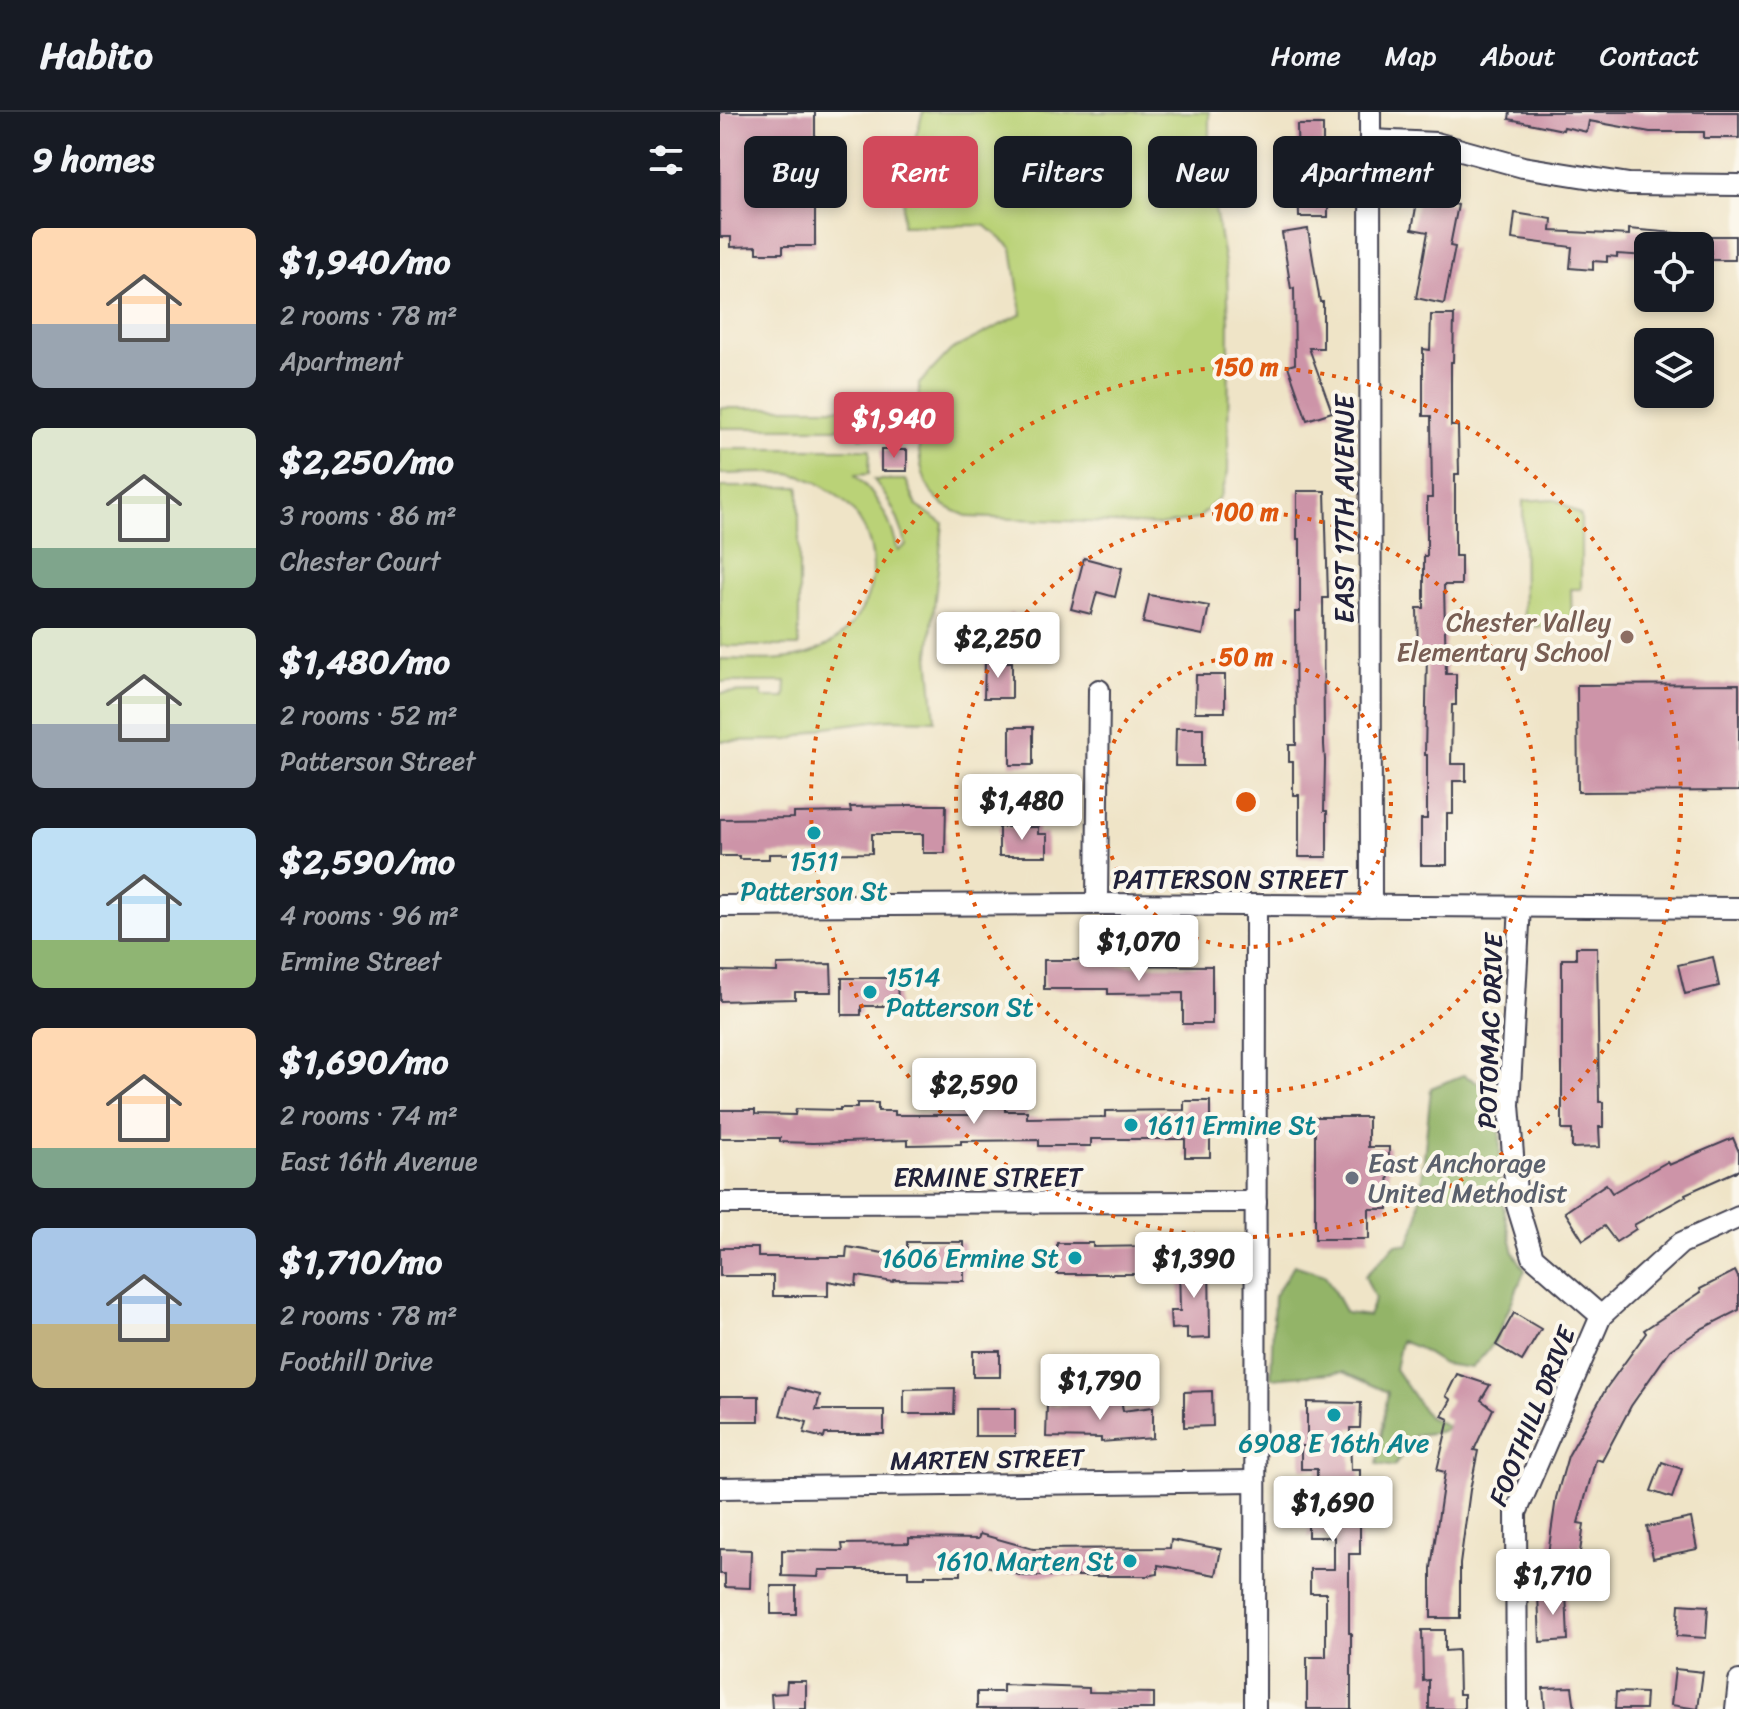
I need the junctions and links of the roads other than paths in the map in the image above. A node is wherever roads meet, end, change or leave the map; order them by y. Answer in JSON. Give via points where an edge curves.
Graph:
{"nodes":[{"id":1,"x":1370,"y":112,"type":"edge"},
{"id":2,"x":1370,"y":136,"type":"edge"},
{"id":3,"x":1461,"y":150,"type":"edge"},
{"id":4,"x":1739,"y":185,"type":"edge"},
{"id":5,"x":1370,"y":208,"type":"edge"},
{"id":6,"x":1099,"y":690,"type":"dead end"},
{"id":7,"x":1097,"y":904,"type":"junction"},
{"id":8,"x":1256,"y":905,"type":"junction"},
{"id":9,"x":720,"y":906,"type":"edge"},
{"id":10,"x":1371,"y":906,"type":"junction"},
{"id":11,"x":1520,"y":906,"type":"junction"},
{"id":12,"x":1739,"y":908,"type":"edge"},
{"id":13,"x":1256,"y":1202,"type":"junction"},
{"id":14,"x":720,"y":1203,"type":"edge"},
{"id":15,"x":1739,"y":1217,"type":"edge"},
{"id":16,"x":1601,"y":1316,"type":"junction"},
{"id":17,"x":1255,"y":1481,"type":"junction"},
{"id":18,"x":720,"y":1488,"type":"edge"},
{"id":19,"x":1739,"y":1681,"type":"edge"},
{"id":20,"x":1255,"y":1709,"type":"edge"},
{"id":21,"x":1517,"y":1709,"type":"edge"},
{"id":22,"x":1736,"y":1709,"type":"edge"}],
"edges":[{"from":1,"to":2,"type":"street","name":"EAST 17TH AVENUE"},
{"from":3,"to":4,"type":"street","via":[[1523,167],[1629,184]]},
{"from":5,"to":10,"type":"street","name":"EAST 17TH AVENUE"},
{"from":6,"to":7,"type":"street"},
{"from":7,"to":8,"type":"street","name":"PATTERSON STREET"},
{"from":7,"to":9,"type":"street","name":"PATTERSON STREET"},
{"from":8,"to":10,"type":"street","name":"PATTERSON STREET"},
{"from":8,"to":13,"type":"street"},
{"from":10,"to":11,"type":"street","name":"PATTERSON STREET"},
{"from":11,"to":12,"type":"street","name":"PATTERSON STREET"},
{"from":11,"to":16,"type":"street","name":"POTOMAC DRIVE","via":[[1509,1105],[1517,1205],[1533,1257]]},
{"from":13,"to":14,"type":"street","name":"ERMINE STREET"},
{"from":13,"to":17,"type":"street"},
{"from":15,"to":16,"type":"street","name":"FOOTHILL DRIVE","via":[[1681,1243]]},
{"from":16,"to":21,"type":"street","name":"FOOTHILL DRIVE","via":[[1516,1513]]},
{"from":17,"to":18,"type":"street","name":"MARTEN STREET"},
{"from":17,"to":20,"type":"street"},
{"from":19,"to":22,"type":"street"}]}
